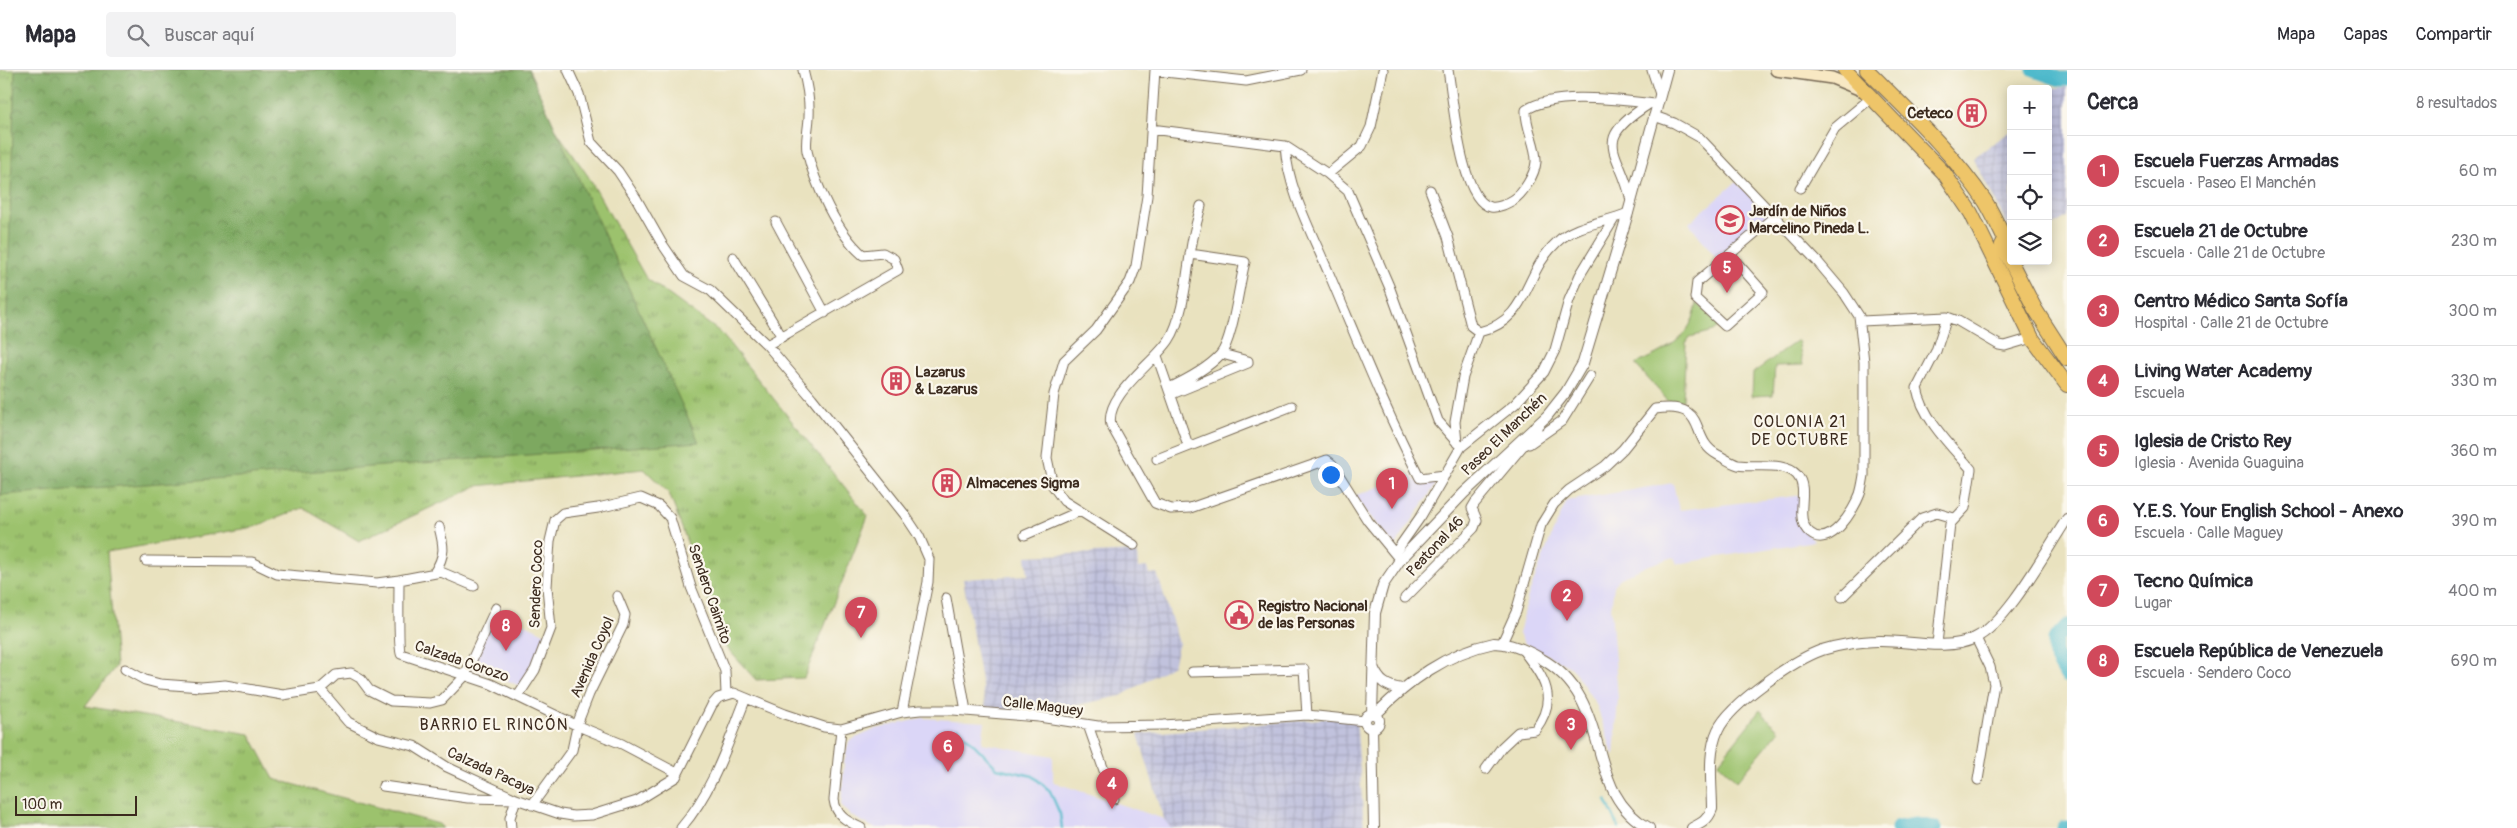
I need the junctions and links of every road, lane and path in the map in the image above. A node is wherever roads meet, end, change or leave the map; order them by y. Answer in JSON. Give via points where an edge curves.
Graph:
{"nodes":[{"id":1,"x":568,"y":70,"type":"edge"},
{"id":2,"x":803,"y":70,"type":"edge"},
{"id":3,"x":1156,"y":70,"type":"edge"},
{"id":4,"x":1301,"y":70,"type":"edge"},
{"id":5,"x":1383,"y":70,"type":"edge"},
{"id":6,"x":1448,"y":70,"type":"edge"},
{"id":7,"x":1652,"y":70,"type":"edge"},
{"id":8,"x":1666,"y":70,"type":"edge"},
{"id":9,"x":1776,"y":70,"type":"edge"},
{"id":10,"x":1846,"y":70,"type":"edge"},
{"id":11,"x":1867,"y":70,"type":"edge"},
{"id":12,"x":1800,"y":72,"type":"edge"},
{"id":13,"x":1660,"y":94,"type":"junction"},
{"id":14,"x":1868,"y":95,"type":"junction"},
{"id":15,"x":1654,"y":104,"type":"junction"},
{"id":16,"x":1654,"y":116,"type":"junction"},
{"id":17,"x":1151,"y":129,"type":"junction"},
{"id":18,"x":1285,"y":146,"type":"junction"},
{"id":19,"x":1328,"y":174,"type":"junction"},
{"id":20,"x":1974,"y":185,"type":"junction"},
{"id":21,"x":1800,"y":188,"type":"dead end"},
{"id":22,"x":1430,"y":190,"type":"dead end"},
{"id":23,"x":1631,"y":202,"type":"junction"},
{"id":24,"x":1201,"y":206,"type":"dead end"},
{"id":25,"x":1628,"y":212,"type":"junction"},
{"id":26,"x":1971,"y":213,"type":"junction"},
{"id":27,"x":1774,"y":217,"type":"junction"},
{"id":28,"x":1614,"y":219,"type":"junction"},
{"id":29,"x":776,"y":222,"type":"dead end"},
{"id":30,"x":2007,"y":244,"type":"edge"},
{"id":31,"x":1190,"y":254,"type":"junction"},
{"id":32,"x":1730,"y":254,"type":"junction"},
{"id":33,"x":733,"y":257,"type":"dead end"},
{"id":34,"x":2017,"y":265,"type":"edge"},
{"id":35,"x":825,"y":314,"type":"junction"},
{"id":36,"x":1947,"y":317,"type":"junction"},
{"id":37,"x":1861,"y":321,"type":"junction"},
{"id":38,"x":1479,"y":332,"type":"junction"},
{"id":39,"x":782,"y":337,"type":"junction"},
{"id":40,"x":2032,"y":338,"type":"junction"},
{"id":41,"x":767,"y":345,"type":"junction"},
{"id":42,"x":2067,"y":348,"type":"edge"},
{"id":43,"x":1222,"y":354,"type":"junction"},
{"id":44,"x":1157,"y":356,"type":"junction"},
{"id":45,"x":2067,"y":359,"type":"edge"},
{"id":46,"x":2067,"y":374,"type":"edge"},
{"id":47,"x":1590,"y":376,"type":"dead end"},
{"id":48,"x":2067,"y":385,"type":"edge"},
{"id":49,"x":1170,"y":391,"type":"junction"},
{"id":50,"x":1292,"y":406,"type":"dead end"},
{"id":51,"x":1547,"y":416,"type":"junction"},
{"id":52,"x":1188,"y":445,"type":"junction"},
{"id":53,"x":1459,"y":445,"type":"junction"},
{"id":54,"x":1523,"y":448,"type":"junction"},
{"id":55,"x":1157,"y":459,"type":"dead end"},
{"id":56,"x":1445,"y":475,"type":"junction"},
{"id":57,"x":659,"y":506,"type":"joint"},
{"id":58,"x":1080,"y":511,"type":"junction"},
{"id":59,"x":1954,"y":518,"type":"junction"},
{"id":60,"x":2067,"y":519,"type":"edge"},
{"id":61,"x":439,"y":527,"type":"dead end"},
{"id":62,"x":1025,"y":535,"type":"dead end"},
{"id":63,"x":1134,"y":545,"type":"dead end"},
{"id":64,"x":1398,"y":556,"type":"junction"},
{"id":65,"x":146,"y":561,"type":"dead end"},
{"id":66,"x":434,"y":573,"type":"junction"},
{"id":67,"x":399,"y":580,"type":"junction"},
{"id":68,"x":474,"y":586,"type":"dead end"},
{"id":69,"x":617,"y":596,"type":"dead end"},
{"id":70,"x":1842,"y":597,"type":"dead end"},
{"id":71,"x":946,"y":598,"type":"dead end"},
{"id":72,"x":1405,"y":598,"type":"dead end"},
{"id":73,"x":496,"y":608,"type":"dead end"},
{"id":74,"x":1976,"y":638,"type":"junction"},
{"id":75,"x":1502,"y":643,"type":"junction"},
{"id":76,"x":1937,"y":644,"type":"junction"},
{"id":77,"x":1522,"y":649,"type":"junction"},
{"id":78,"x":1372,"y":665,"type":"junction"},
{"id":79,"x":125,"y":669,"type":"dead end"},
{"id":80,"x":1192,"y":672,"type":"dead end"},
{"id":81,"x":464,"y":677,"type":"junction"},
{"id":82,"x":320,"y":689,"type":"junction"},
{"id":83,"x":1402,"y":689,"type":"junction"},
{"id":84,"x":726,"y":694,"type":"junction"},
{"id":85,"x":518,"y":696,"type":"junction"},
{"id":86,"x":746,"y":698,"type":"junction"},
{"id":87,"x":966,"y":711,"type":"junction"},
{"id":88,"x":902,"y":712,"type":"junction"},
{"id":89,"x":1307,"y":715,"type":"junction"},
{"id":90,"x":1371,"y":719,"type":"junction"},
{"id":91,"x":1088,"y":725,"type":"junction"},
{"id":92,"x":578,"y":726,"type":"junction"},
{"id":93,"x":841,"y":728,"type":"junction"},
{"id":94,"x":1486,"y":769,"type":"dead end"},
{"id":95,"x":677,"y":774,"type":"junction"},
{"id":96,"x":1978,"y":780,"type":"dead end"},
{"id":97,"x":383,"y":786,"type":"dead end"},
{"id":98,"x":516,"y":799,"type":"junction"},
{"id":99,"x":1114,"y":799,"type":"dead end"},
{"id":100,"x":532,"y":805,"type":"junction"},
{"id":101,"x":511,"y":828,"type":"edge"},
{"id":102,"x":681,"y":828,"type":"edge"},
{"id":103,"x":861,"y":828,"type":"edge"},
{"id":104,"x":1374,"y":828,"type":"edge"},
{"id":105,"x":1649,"y":828,"type":"edge"},
{"id":106,"x":1692,"y":828,"type":"edge"}],
"edges":[{"from":1,"to":41,"type":"street","via":[[579,94],[591,142],[618,171],[684,276],[710,290]]},
{"from":2,"to":35,"type":"street","via":[[809,115],[807,149],[820,188],[849,244],[863,255],[884,253],[894,260],[898,270]]},
{"from":3,"to":4,"type":"street","via":[[1246,81]]},
{"from":3,"to":17,"type":"street"},
{"from":5,"to":19,"type":"street","via":[[1371,128],[1362,146]]},
{"from":6,"to":15,"type":"street","via":[[1459,148],[1473,191],[1491,207],[1504,205],[1519,196],[1536,162],[1526,110],[1534,105],[1572,100]]},
{"from":7,"to":13,"type":"street"},
{"from":8,"to":13,"type":"street","name":"Paseo El Manchén"},
{"from":9,"to":12,"type":"main road"},
{"from":10,"to":14,"type":"highway"},
{"from":11,"to":20,"type":"highway","via":[[1940,143]]},
{"from":12,"to":14,"type":"main road","via":[[1841,80]]},
{"from":13,"to":15,"type":"street","name":"Paseo El Manchén"},
{"from":14,"to":21,"type":"street","via":[[1835,128]]},
{"from":14,"to":26,"type":"highway","via":[[1944,172]]},
{"from":15,"to":16,"type":"street","name":"Paseo El Manchén"},
{"from":15,"to":23,"type":"street","via":[[1632,115],[1619,128],[1613,143],[1614,158],[1624,176]]},
{"from":16,"to":23,"type":"street","name":"Paseo El Manchén"},
{"from":16,"to":27,"type":"street","via":[[1674,122],[1699,137]]},
{"from":17,"to":18,"type":"street"},
{"from":17,"to":58,"type":"street","via":[[1147,196],[1136,266],[1130,282],[1096,330],[1064,361],[1054,394],[1048,458],[1054,486],[1064,501]]},
{"from":18,"to":19,"type":"street"},
{"from":18,"to":56,"type":"street","via":[[1286,164],[1306,216],[1404,448],[1420,478]]},
{"from":19,"to":53,"type":"street","via":[[1348,191],[1355,204],[1438,421]]},
{"from":20,"to":30,"type":"highway"},
{"from":20,"to":45,"type":"highway","via":[[2035,309]]},
{"from":22,"to":38,"type":"street","via":[[1448,237],[1471,326]]},
{"from":23,"to":25,"type":"street","name":"Paseo El Manchén"},
{"from":24,"to":31,"type":"street"},
{"from":25,"to":28,"type":"street"},
{"from":25,"to":51,"type":"street","name":"Paseo El Manchén","via":[[1583,363]]},
{"from":26,"to":40,"type":"highway"},
{"from":26,"to":46,"type":"highway","via":[[1982,225],[2031,325]]},
{"from":27,"to":32,"type":"street"},
{"from":27,"to":37,"type":"street","via":[[1844,293]]},
{"from":28,"to":38,"type":"street","via":[[1574,230],[1556,242],[1535,269],[1519,305],[1508,320]]},
{"from":28,"to":53,"type":"street","via":[[1580,275],[1569,300],[1555,350],[1544,372],[1515,404]]},
{"from":29,"to":35,"type":"street"},
{"from":31,"to":43,"type":"street","via":[[1246,262]]},
{"from":31,"to":44,"type":"street","via":[[1177,320],[1171,338]]},
{"from":32,"to":32,"type":"street","via":[[1697,282],[1695,298],[1724,326],[1763,292]]},
{"from":33,"to":39,"type":"street"},
{"from":34,"to":42,"type":"highway","via":[[2044,316]]},
{"from":35,"to":39,"type":"street"},
{"from":36,"to":37,"type":"street"},
{"from":36,"to":40,"type":"street","via":[[1958,320],[1999,345]]},
{"from":36,"to":59,"type":"street","via":[[1936,351],[1917,388],[1941,435],[1970,469],[1966,508]]},
{"from":37,"to":75,"type":"street","via":[[1864,475],[1854,507],[1832,534],[1819,537],[1804,527],[1800,481],[1789,469],[1736,464],[1715,453],[1702,440],[1697,422],[1685,411],[1674,406],[1655,409],[1617,455],[1554,504],[1541,526],[1516,612]]},
{"from":38,"to":53,"type":"street","via":[[1463,377],[1455,422]]},
{"from":39,"to":41,"type":"street"},
{"from":40,"to":48,"type":"highway"},
{"from":41,"to":88,"type":"street","via":[[905,515],[929,559],[928,582]]},
{"from":43,"to":49,"type":"street"},
{"from":43,"to":49,"type":"street","via":[[1248,363]]},
{"from":44,"to":49,"type":"street"},
{"from":44,"to":64,"type":"street","via":[[1132,380],[1114,403],[1109,417],[1155,503],[1171,509],[1190,508],[1327,460],[1368,521]]},
{"from":47,"to":54,"type":"street","via":[[1562,420]]},
{"from":49,"to":52,"type":"street"},
{"from":50,"to":52,"type":"street"},
{"from":51,"to":54,"type":"street","name":"Peatonal 46"},
{"from":51,"to":64,"type":"street","name":"Paseo El Manchén"},
{"from":52,"to":55,"type":"street"},
{"from":53,"to":56,"type":"street"},
{"from":54,"to":72,"type":"street","name":"Peatonal 46","via":[[1472,508],[1477,520],[1474,528]]},
{"from":56,"to":64,"type":"street"},
{"from":57,"to":84,"type":"street","name":"Sendero Caimito","via":[[670,518],[691,587],[725,672]]},
{"from":57,"to":85,"type":"street","name":"Sendero Coco","via":[[647,499],[633,499],[563,513],[552,524],[547,587],[551,628],[534,670]]},
{"from":58,"to":62,"type":"street"},
{"from":58,"to":63,"type":"street"},
{"from":59,"to":70,"type":"street","via":[[1937,513],[1922,518]]},
{"from":59,"to":76,"type":"street","via":[[1950,524],[1944,566]]},
{"from":60,"to":74,"type":"street","via":[[2002,615]]},
{"from":61,"to":66,"type":"street","via":[[445,547]]},
{"from":64,"to":78,"type":"street","name":"Paseo El Manchén","via":[[1383,585],[1375,613]]},
{"from":65,"to":67,"type":"street","via":[[252,562],[276,574],[377,583]]},
{"from":66,"to":67,"type":"street"},
{"from":66,"to":68,"type":"street","via":[[449,574]]},
{"from":67,"to":81,"type":"street","name":"Calzada Corozo","via":[[401,623],[398,645],[401,654]]},
{"from":69,"to":92,"type":"street","name":"Avenida Coyol","via":[[625,616],[623,625],[589,694]]},
{"from":71,"to":87,"type":"street"},
{"from":73,"to":81,"type":"street"},
{"from":74,"to":76,"type":"street","via":[[1954,644]]},
{"from":74,"to":96,"type":"street","via":[[1994,684]]},
{"from":75,"to":77,"type":"street"},
{"from":75,"to":83,"type":"street","via":[[1486,645],[1442,662]]},
{"from":76,"to":106,"type":"street","via":[[1876,641],[1822,650],[1769,681],[1728,715],[1718,730],[1712,748],[1712,809],[1709,817]]},
{"from":77,"to":94,"type":"street","via":[[1544,678],[1547,700],[1544,718],[1535,730],[1518,732]]},
{"from":77,"to":105,"type":"street","via":[[1559,670],[1582,699],[1592,721],[1606,778],[1626,810]]},
{"from":78,"to":83,"type":"street","via":[[1382,682]]},
{"from":78,"to":90,"type":"street","name":"Paseo El Manchén"},
{"from":79,"to":82,"type":"street","via":[[160,684],[225,685],[283,695]]},
{"from":80,"to":89,"type":"street","via":[[1304,669]]},
{"from":81,"to":82,"type":"street","via":[[442,700],[430,703],[391,701],[369,690],[356,675],[351,674],[336,675]]},
{"from":81,"to":85,"type":"street","name":"Calzada Corozo"},
{"from":82,"to":98,"type":"street","name":"Calzada Pacaya","via":[[348,722],[378,738],[414,746],[447,768]]},
{"from":83,"to":90,"type":"street"},
{"from":84,"to":86,"type":"street","name":"Calle Maguey","via":[[734,693]]},
{"from":84,"to":95,"type":"street","name":"Calzada Pacaya","via":[[712,705]]},
{"from":85,"to":92,"type":"street","name":"Calzada Corozo"},
{"from":86,"to":93,"type":"street","name":"Calle Maguey","via":[[824,727]]},
{"from":86,"to":102,"type":"street","via":[[711,784]]},
{"from":87,"to":88,"type":"street","name":"Calle Maguey"},
{"from":87,"to":91,"type":"street","name":"Calle Maguey"},
{"from":88,"to":93,"type":"street","name":"Calle Maguey"},
{"from":89,"to":90,"type":"street","name":"Calle Maguey"},
{"from":89,"to":91,"type":"street","name":"Calle Maguey","via":[[1164,725]]},
{"from":90,"to":104,"type":"street","name":"Paseo El Manchén"},
{"from":91,"to":99,"type":"street"},
{"from":92,"to":95,"type":"street","name":"Calzada Corozo","via":[[622,744]]},
{"from":92,"to":100,"type":"street","name":"Avenida Coyol","via":[[572,750]]},
{"from":93,"to":103,"type":"street","via":[[834,800],[836,810],[844,819]]},
{"from":95,"to":100,"type":"street","name":"Calzada Pacaya","via":[[637,801],[592,815],[560,814]]},
{"from":97,"to":98,"type":"street","via":[[468,798]]},
{"from":98,"to":100,"type":"street","name":"Calzada Pacaya"},
{"from":98,"to":101,"type":"street","via":[[510,818]]}]}
